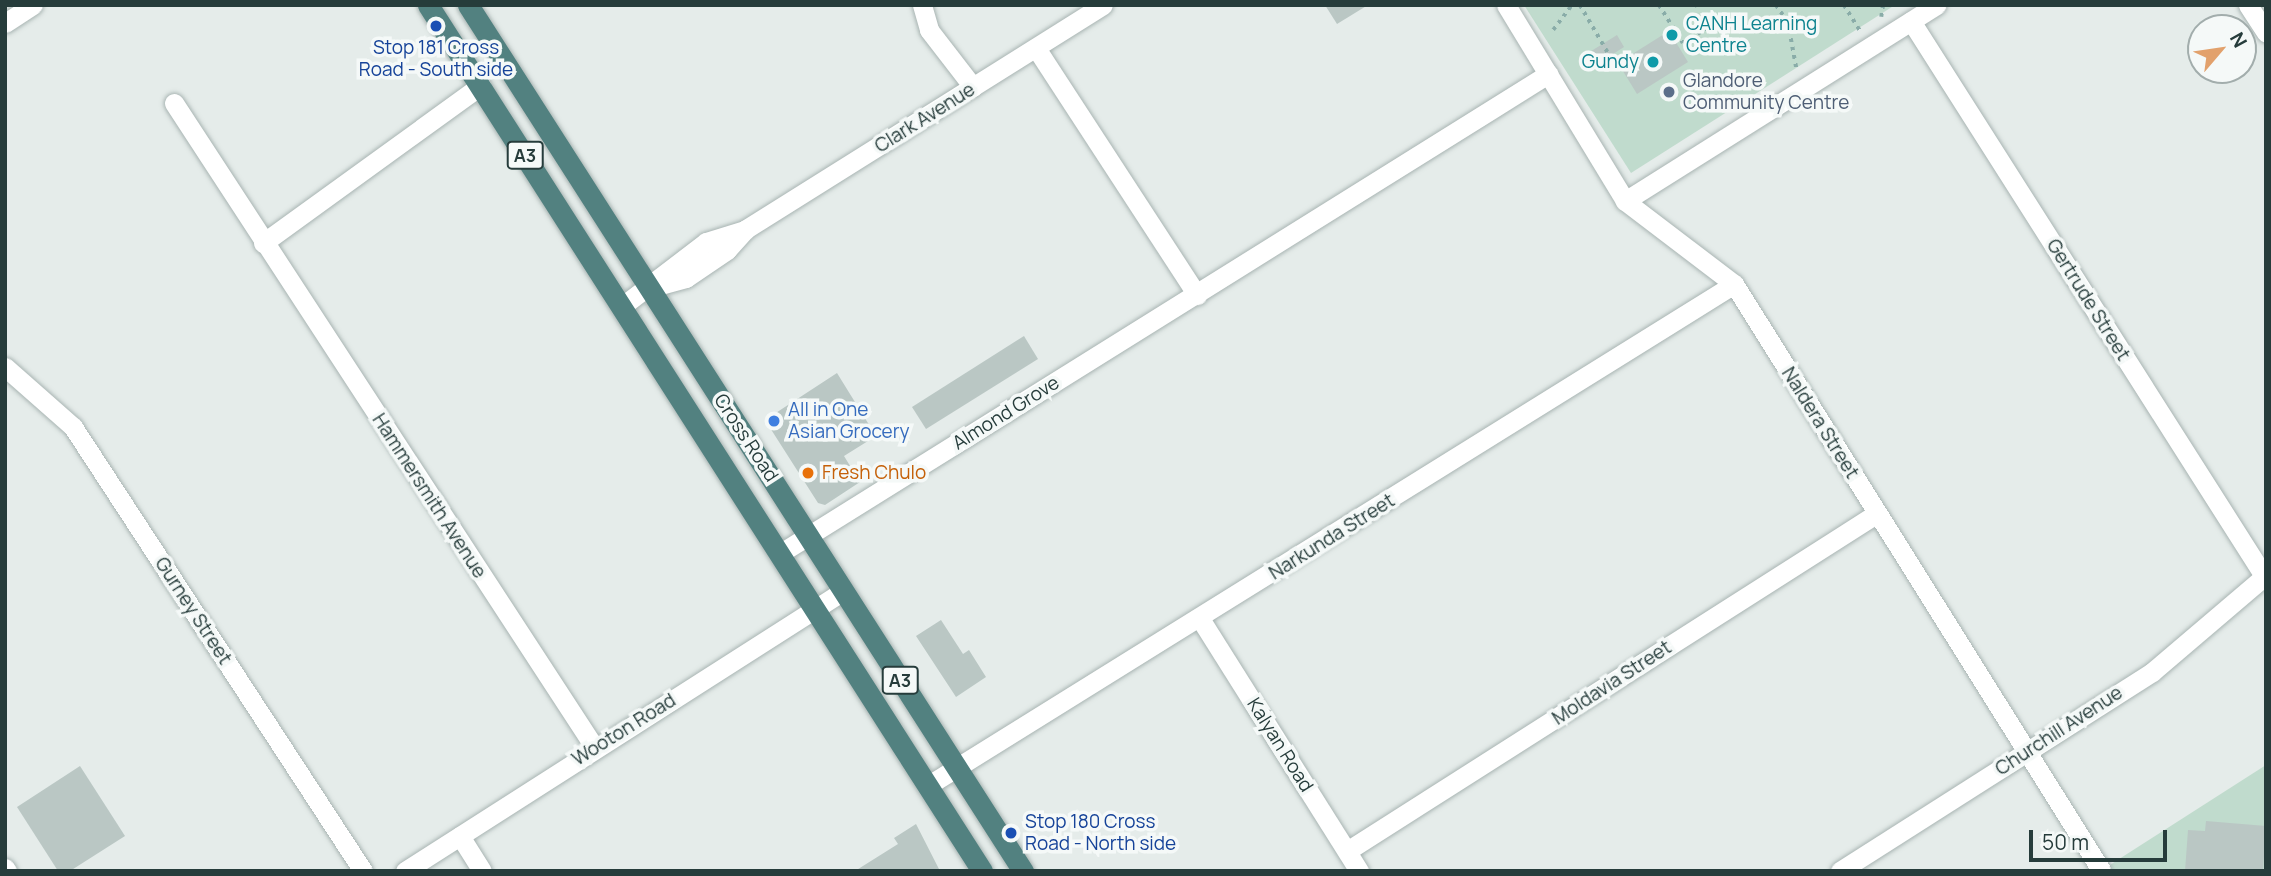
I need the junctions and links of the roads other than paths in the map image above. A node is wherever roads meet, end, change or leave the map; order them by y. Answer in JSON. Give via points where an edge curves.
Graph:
{"nodes":[{"id":1,"x":33,"y":5,"type":"edge"},
{"id":2,"x":428,"y":5,"type":"edge"},
{"id":3,"x":468,"y":5,"type":"edge"},
{"id":4,"x":922,"y":5,"type":"edge"},
{"id":5,"x":1103,"y":5,"type":"edge"},
{"id":6,"x":1506,"y":5,"type":"edge"},
{"id":7,"x":1936,"y":5,"type":"edge"},
{"id":8,"x":2248,"y":5,"type":"edge"},
{"id":9,"x":1911,"y":21,"type":"junction"},
{"id":10,"x":5,"y":23,"type":"edge"},
{"id":11,"x":2266,"y":33,"type":"edge"},
{"id":12,"x":1036,"y":48,"type":"junction"},
{"id":13,"x":1548,"y":74,"type":"junction"},
{"id":14,"x":481,"y":85,"type":"junction"},
{"id":15,"x":973,"y":87,"type":"junction"},
{"id":16,"x":174,"y":103,"type":"dead end"},
{"id":17,"x":1625,"y":201,"type":"junction"},
{"id":18,"x":263,"y":243,"type":"junction"},
{"id":19,"x":1734,"y":284,"type":"junction"},
{"id":20,"x":649,"y":288,"type":"junction"},
{"id":21,"x":1197,"y":295,"type":"junction"},
{"id":22,"x":621,"y":307,"type":"junction"},
{"id":23,"x":5,"y":367,"type":"edge"},
{"id":24,"x":1876,"y":514,"type":"junction"},
{"id":25,"x":808,"y":536,"type":"junction"},
{"id":26,"x":779,"y":554,"type":"junction"},
{"id":27,"x":2265,"y":577,"type":"edge"},
{"id":28,"x":843,"y":591,"type":"junction"},
{"id":29,"x":814,"y":609,"type":"junction"},
{"id":30,"x":1201,"y":620,"type":"junction"},
{"id":31,"x":596,"y":748,"type":"junction"},
{"id":32,"x":2028,"y":751,"type":"junction"},
{"id":33,"x":956,"y":769,"type":"junction"},
{"id":34,"x":927,"y":786,"type":"junction"},
{"id":35,"x":460,"y":835,"type":"junction"},
{"id":36,"x":1347,"y":851,"type":"junction"},
{"id":37,"x":2101,"y":870,"type":"edge"},
{"id":38,"x":363,"y":871,"type":"edge"},
{"id":39,"x":405,"y":871,"type":"edge"},
{"id":40,"x":482,"y":871,"type":"edge"},
{"id":41,"x":982,"y":871,"type":"edge"},
{"id":42,"x":1023,"y":871,"type":"edge"},
{"id":43,"x":1359,"y":871,"type":"edge"},
{"id":44,"x":1840,"y":871,"type":"edge"}],
"edges":[{"from":1,"to":10,"type":"street"},
{"from":2,"to":14,"type":"highway","name":"Cross Road","number":"A3"},
{"from":3,"to":20,"type":"highway","name":"Cross Road","number":"A3"},
{"from":4,"to":15,"type":"street","via":[[929,30]]},
{"from":5,"to":12,"type":"street","name":"Clark Avenue"},
{"from":6,"to":13,"type":"street","name":"Naldera Street"},
{"from":7,"to":9,"type":"street"},
{"from":8,"to":11,"type":"street"},
{"from":9,"to":17,"type":"street"},
{"from":9,"to":27,"type":"street","name":"Gertrude Street"},
{"from":12,"to":15,"type":"street","name":"Clark Avenue"},
{"from":12,"to":21,"type":"street"},
{"from":13,"to":17,"type":"street","name":"Naldera Street"},
{"from":13,"to":21,"type":"street","name":"Almond Grove"},
{"from":14,"to":18,"type":"street"},
{"from":14,"to":22,"type":"highway","name":"Cross Road","number":"A3"},
{"from":15,"to":20,"type":"street","name":"Clark Avenue","via":[[746,229],[706,242],[666,269]]},
{"from":16,"to":18,"type":"street","name":"Hammersmith Avenue"},
{"from":17,"to":19,"type":"street","name":"Naldera Street"},
{"from":18,"to":31,"type":"street","name":"Hammersmith Avenue"},
{"from":19,"to":24,"type":"street","name":"Naldera Street"},
{"from":19,"to":30,"type":"street","name":"Narkunda Street"},
{"from":20,"to":22,"type":"street","name":"Clark Avenue"},
{"from":20,"to":25,"type":"highway","name":"Cross Road","number":"A3"},
{"from":21,"to":25,"type":"street","name":"Almond Grove"},
{"from":22,"to":26,"type":"highway","name":"Cross Road","number":"A3"},
{"from":23,"to":38,"type":"street","name":"Gurney Street","via":[[73,427]]},
{"from":24,"to":32,"type":"street","name":"Naldera Street"},
{"from":24,"to":36,"type":"street","name":"Moldavia Street"},
{"from":25,"to":26,"type":"street","name":"Almond Grove"},
{"from":25,"to":28,"type":"highway","name":"Cross Road","number":"A3"},
{"from":26,"to":29,"type":"highway","name":"Cross Road","number":"A3"},
{"from":27,"to":32,"type":"street","name":"Churchill Avenue","via":[[2152,672]]},
{"from":28,"to":29,"type":"street","name":"Wooton Road"},
{"from":28,"to":33,"type":"highway","name":"Cross Road","number":"A3"},
{"from":29,"to":31,"type":"street","name":"Wooton Road"},
{"from":29,"to":34,"type":"highway","name":"Cross Road","number":"A3"},
{"from":30,"to":33,"type":"street","name":"Narkunda Street"},
{"from":30,"to":36,"type":"street","name":"Kalyan Road"},
{"from":31,"to":35,"type":"street","name":"Wooton Road"},
{"from":32,"to":37,"type":"street","name":"Naldera Street"},
{"from":32,"to":44,"type":"street","name":"Churchill Avenue"},
{"from":33,"to":34,"type":"street","name":"Narkunda Street"},
{"from":33,"to":42,"type":"highway","name":"Cross Road","number":"A3"},
{"from":34,"to":41,"type":"highway","name":"Cross Road","number":"A3"},
{"from":35,"to":39,"type":"street","name":"Wooton Road"},
{"from":35,"to":40,"type":"street"},
{"from":36,"to":43,"type":"street","name":"Kalyan Road"}]}
